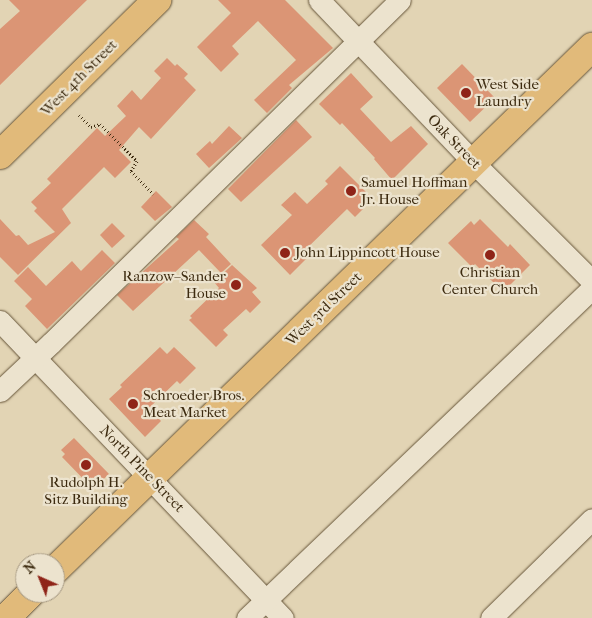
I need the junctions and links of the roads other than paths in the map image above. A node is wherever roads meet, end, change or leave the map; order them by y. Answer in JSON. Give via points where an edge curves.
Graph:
{"nodes":[{"id":1,"x":157,"y":0,"type":"edge"},
{"id":2,"x":319,"y":0,"type":"edge"},
{"id":3,"x":400,"y":0,"type":"edge"},
{"id":4,"x":358,"y":40,"type":"junction"},
{"id":5,"x":592,"y":47,"type":"edge"},
{"id":6,"x":0,"y":155,"type":"edge"},
{"id":7,"x":474,"y":163,"type":"junction"},
{"id":8,"x":592,"y":281,"type":"edge"},
{"id":9,"x":592,"y":288,"type":"edge"},
{"id":10,"x":0,"y":321,"type":"edge"},
{"id":11,"x":34,"y":356,"type":"junction"},
{"id":12,"x":0,"y":391,"type":"edge"},
{"id":13,"x":150,"y":478,"type":"junction"},
{"id":14,"x":592,"y":519,"type":"edge"},
{"id":15,"x":65,"y":560,"type":"edge"},
{"id":16,"x":265,"y":599,"type":"junction"},
{"id":17,"x":21,"y":603,"type":"edge"},
{"id":18,"x":6,"y":618,"type":"edge"},
{"id":19,"x":247,"y":618,"type":"edge"},
{"id":20,"x":283,"y":618,"type":"edge"},
{"id":21,"x":491,"y":618,"type":"edge"}],
"edges":[{"from":1,"to":6,"type":"main road","name":"West 4th Street"},
{"from":2,"to":4,"type":"street","name":"Oak Street"},
{"from":3,"to":4,"type":"street"},
{"from":4,"to":7,"type":"street","name":"Oak Street"},
{"from":4,"to":11,"type":"street","via":[[51,343]]},
{"from":5,"to":7,"type":"main road","name":"West 3rd Street"},
{"from":7,"to":8,"type":"street","name":"Oak Street"},
{"from":7,"to":13,"type":"main road","name":"West 3rd Street"},
{"from":9,"to":16,"type":"street"},
{"from":10,"to":11,"type":"street","name":"North Pine Street"},
{"from":11,"to":12,"type":"street"},
{"from":11,"to":13,"type":"street","name":"North Pine Street"},
{"from":13,"to":15,"type":"main road","name":"West 3rd Street"},
{"from":13,"to":16,"type":"street","name":"North Pine Street"},
{"from":14,"to":21,"type":"street"},
{"from":16,"to":19,"type":"street"},
{"from":16,"to":20,"type":"street","name":"North Pine Street"},
{"from":17,"to":18,"type":"main road"}]}
